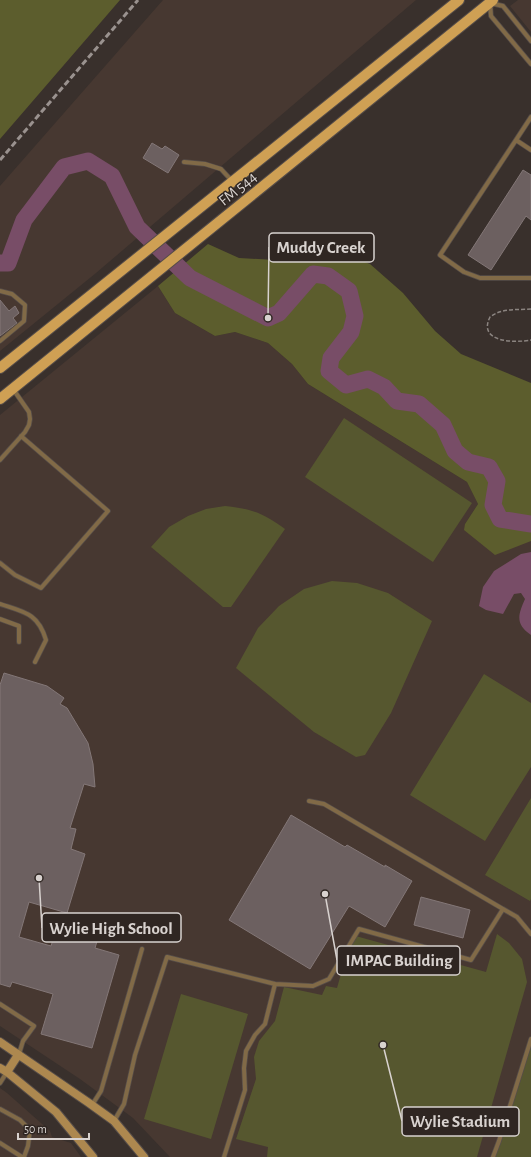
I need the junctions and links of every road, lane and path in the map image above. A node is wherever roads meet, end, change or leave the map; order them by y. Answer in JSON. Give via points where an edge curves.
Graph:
{"nodes":[{"id":1,"x":459,"y":0,"type":"edge"},
{"id":2,"x":490,"y":1,"type":"edge"},
{"id":3,"x":531,"y":41,"type":"edge"},
{"id":4,"x":531,"y":64,"type":"edge"},
{"id":5,"x":531,"y":117,"type":"edge"},
{"id":6,"x":516,"y":140,"type":"junction"},
{"id":7,"x":531,"y":150,"type":"edge"},
{"id":8,"x":184,"y":162,"type":"dead end"},
{"id":9,"x":233,"y":182,"type":"junction"},
{"id":10,"x":531,"y":278,"type":"edge"},
{"id":11,"x":0,"y":291,"type":"edge"},
{"id":12,"x":531,"y":309,"type":"edge"},
{"id":13,"x":531,"y":340,"type":"edge"},
{"id":14,"x":0,"y":341,"type":"edge"},
{"id":15,"x":0,"y":368,"type":"edge"},
{"id":16,"x":13,"y":389,"type":"junction"},
{"id":17,"x":0,"y":399,"type":"edge"},
{"id":18,"x":21,"y":436,"type":"junction"},
{"id":19,"x":0,"y":460,"type":"edge"},
{"id":20,"x":0,"y":563,"type":"edge"},
{"id":21,"x":0,"y":604,"type":"edge"},
{"id":22,"x":0,"y":619,"type":"edge"},
{"id":23,"x":20,"y":642,"type":"dead end"},
{"id":24,"x":35,"y":662,"type":"dead end"},
{"id":25,"x":309,"y":801,"type":"dead end"},
{"id":26,"x":503,"y":909,"type":"junction"},
{"id":27,"x":531,"y":934,"type":"edge"},
{"id":28,"x":142,"y":949,"type":"dead end"},
{"id":29,"x":275,"y":984,"type":"junction"},
{"id":30,"x":0,"y":1004,"type":"edge"},
{"id":31,"x":531,"y":1039,"type":"edge"},
{"id":32,"x":0,"y":1042,"type":"edge"},
{"id":33,"x":18,"y":1055,"type":"junction"},
{"id":34,"x":3,"y":1070,"type":"edge"},
{"id":35,"x":0,"y":1083,"type":"edge"},
{"id":36,"x":91,"y":1105,"type":"junction"},
{"id":37,"x":0,"y":1109,"type":"edge"},
{"id":38,"x":114,"y":1122,"type":"junction"},
{"id":39,"x":0,"y":1143,"type":"edge"},
{"id":40,"x":23,"y":1157,"type":"edge"},
{"id":41,"x":93,"y":1157,"type":"edge"},
{"id":42,"x":144,"y":1157,"type":"edge"},
{"id":43,"x":224,"y":1157,"type":"edge"},
{"id":44,"x":493,"y":1157,"type":"edge"}],
"edges":[{"from":1,"to":9,"type":"main road","name":"FM 544","number":"FM 544"},
{"from":2,"to":3,"type":"lane","via":[[503,6]]},
{"from":2,"to":4,"type":"lane","via":[[491,16]]},
{"from":2,"to":16,"type":"main road","name":"FM 544","number":"FM 544"},
{"from":5,"to":6,"type":"lane"},
{"from":6,"to":7,"type":"lane"},
{"from":6,"to":10,"type":"lane","via":[[440,255],[464,272],[480,278]]},
{"from":8,"to":9,"type":"lane","via":[[221,169]]},
{"from":9,"to":15,"type":"main road","name":"FM 544","number":"FM 544"},
{"from":11,"to":14,"type":"lane","via":[[12,294],[25,306],[24,321]]},
{"from":12,"to":13,"type":"path","via":[[498,312],[490,317],[488,325],[488,330],[498,339],[518,342]]},
{"from":16,"to":17,"type":"main road","name":"FM 544","number":"FM 544"},
{"from":16,"to":18,"type":"lane","via":[[25,406],[30,419]]},
{"from":18,"to":19,"type":"lane"},
{"from":18,"to":20,"type":"lane","via":[[108,511],[41,588]]},
{"from":21,"to":24,"type":"lane","via":[[28,614],[43,629],[46,640]]},
{"from":22,"to":23,"type":"lane","via":[[18,626]]},
{"from":25,"to":26,"type":"lane","via":[[324,804]]},
{"from":26,"to":27,"type":"lane","via":[[517,918]]},
{"from":26,"to":29,"type":"lane","via":[[471,960],[359,929],[329,979],[313,986]]},
{"from":28,"to":36,"type":"lane","via":[[101,1091]]},
{"from":29,"to":38,"type":"lane","via":[[167,957],[135,1055],[124,1104]]},
{"from":29,"to":43,"type":"lane","via":[[265,1024],[246,1051],[245,1090]]},
{"from":30,"to":33,"type":"lane","via":[[34,1026],[23,1041]]},
{"from":31,"to":44,"type":"lane"},
{"from":32,"to":33,"type":"main road"},
{"from":33,"to":34,"type":"main road"},
{"from":33,"to":36,"type":"main road"},
{"from":34,"to":35,"type":"lane"},
{"from":34,"to":41,"type":"main road","via":[[56,1112]]},
{"from":36,"to":38,"type":"main road"},
{"from":37,"to":40,"type":"lane","via":[[20,1120],[30,1130],[28,1146]]},
{"from":38,"to":42,"type":"main road"},
{"from":39,"to":40,"type":"lane"}]}
